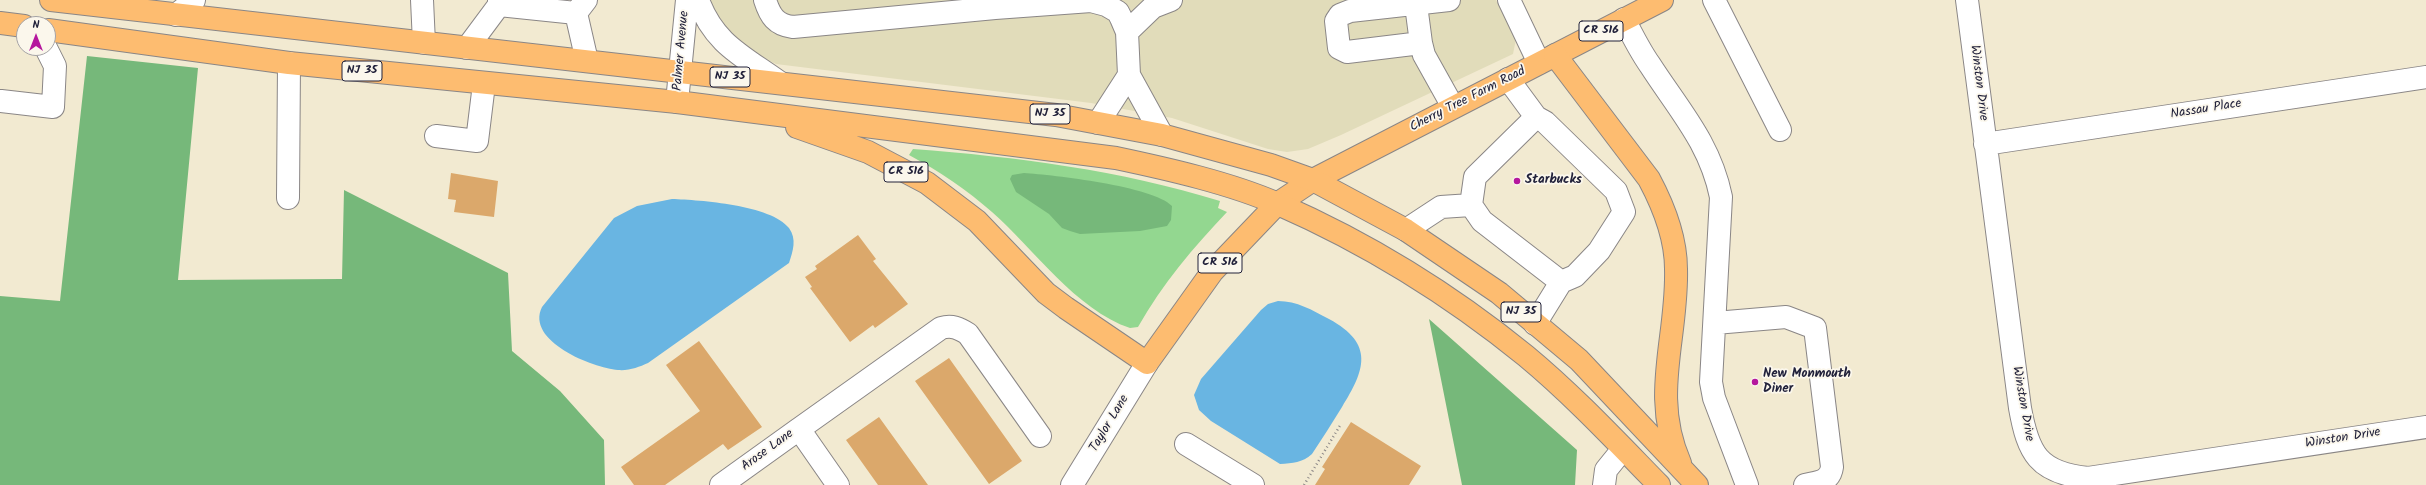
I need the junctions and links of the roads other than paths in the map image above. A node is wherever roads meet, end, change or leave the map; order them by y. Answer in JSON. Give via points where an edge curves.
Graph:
{"nodes":[{"id":1,"x":51,"y":0,"type":"edge"},
{"id":2,"x":194,"y":0,"type":"edge"},
{"id":3,"x":422,"y":0,"type":"edge"},
{"id":4,"x":687,"y":0,"type":"edge"},
{"id":5,"x":698,"y":0,"type":"edge"},
{"id":6,"x":765,"y":0,"type":"edge"},
{"id":7,"x":1171,"y":0,"type":"edge"},
{"id":8,"x":1449,"y":0,"type":"edge"},
{"id":9,"x":1509,"y":0,"type":"edge"},
{"id":10,"x":1662,"y":0,"type":"edge"},
{"id":11,"x":1714,"y":0,"type":"edge"},
{"id":12,"x":1967,"y":0,"type":"edge"},
{"id":13,"x":499,"y":3,"type":"edge"},
{"id":14,"x":994,"y":4,"type":"edge"},
{"id":15,"x":1416,"y":5,"type":"junction"},
{"id":16,"x":581,"y":7,"type":"edge"},
{"id":17,"x":176,"y":15,"type":"junction"},
{"id":18,"x":1624,"y":19,"type":"junction"},
{"id":19,"x":56,"y":31,"type":"edge"},
{"id":20,"x":1127,"y":32,"type":"junction"},
{"id":21,"x":424,"y":43,"type":"junction"},
{"id":22,"x":1421,"y":43,"type":"junction"},
{"id":23,"x":467,"y":48,"type":"junction"},
{"id":24,"x":50,"y":56,"type":"edge"},
{"id":25,"x":1547,"y":59,"type":"junction"},
{"id":26,"x":587,"y":61,"type":"junction"},
{"id":27,"x":289,"y":63,"type":"junction"},
{"id":28,"x":680,"y":71,"type":"junction"},
{"id":29,"x":1129,"y":75,"type":"junction"},
{"id":30,"x":2426,"y":77,"type":"edge"},
{"id":31,"x":1508,"y":79,"type":"junction"},
{"id":32,"x":779,"y":82,"type":"junction"},
{"id":33,"x":484,"y":84,"type":"junction"},
{"id":34,"x":1,"y":101,"type":"edge"},
{"id":35,"x":677,"y":102,"type":"junction"},
{"id":36,"x":1453,"y":107,"type":"junction"},
{"id":37,"x":750,"y":112,"type":"junction"},
{"id":38,"x":1536,"y":117,"type":"junction"},
{"id":39,"x":1098,"y":123,"type":"junction"},
{"id":40,"x":1780,"y":130,"type":"dead end"},
{"id":41,"x":436,"y":136,"type":"dead end"},
{"id":42,"x":1162,"y":136,"type":"junction"},
{"id":43,"x":1986,"y":144,"type":"junction"},
{"id":44,"x":1313,"y":180,"type":"junction"},
{"id":45,"x":288,"y":198,"type":"dead end"},
{"id":46,"x":1277,"y":204,"type":"junction"},
{"id":47,"x":1470,"y":205,"type":"junction"},
{"id":48,"x":1406,"y":230,"type":"junction"},
{"id":49,"x":1561,"y":282,"type":"junction"},
{"id":50,"x":1715,"y":323,"type":"junction"},
{"id":51,"x":1535,"y":324,"type":"junction"},
{"id":52,"x":1147,"y":363,"type":"junction"},
{"id":53,"x":2426,"y":427,"type":"edge"},
{"id":54,"x":799,"y":429,"type":"junction"},
{"id":55,"x":1040,"y":436,"type":"dead end"},
{"id":56,"x":1186,"y":444,"type":"dead end"},
{"id":57,"x":1623,"y":449,"type":"junction"},
{"id":58,"x":1691,"y":479,"type":"edge"},
{"id":59,"x":721,"y":485,"type":"edge"},
{"id":60,"x":838,"y":485,"type":"edge"},
{"id":61,"x":1072,"y":485,"type":"edge"},
{"id":62,"x":1253,"y":485,"type":"edge"},
{"id":63,"x":1604,"y":485,"type":"edge"},
{"id":64,"x":1659,"y":485,"type":"edge"},
{"id":65,"x":1747,"y":485,"type":"edge"},
{"id":66,"x":1805,"y":485,"type":"edge"}],
"edges":[{"from":1,"to":17,"type":"main road","number":"NJ 35"},
{"from":2,"to":17,"type":"street"},
{"from":3,"to":21,"type":"street"},
{"from":4,"to":28,"type":"street","name":"Palmer Avenue"},
{"from":5,"to":32,"type":"street","name":"Palmer Avenue","via":[[706,20],[716,35]]},
{"from":6,"to":14,"type":"street","via":[[771,16],[776,21],[784,26],[793,27]]},
{"from":7,"to":20,"type":"street","via":[[1153,7]]},
{"from":8,"to":15,"type":"street"},
{"from":9,"to":25,"type":"street"},
{"from":10,"to":18,"type":"main road","name":"Cherry Tree Farm Road","number":"CR 516"},
{"from":11,"to":40,"type":"street"},
{"from":12,"to":43,"type":"street","name":"Winston Drive"},
{"from":13,"to":16,"type":"street"},
{"from":13,"to":23,"type":"street"},
{"from":14,"to":20,"type":"street","via":[[1083,1],[1099,3],[1118,12]]},
{"from":15,"to":22,"type":"street"},
{"from":15,"to":22,"type":"street","via":[[1350,10],[1340,15],[1336,21],[1339,48],[1347,52]]},
{"from":16,"to":26,"type":"street"},
{"from":17,"to":21,"type":"main road","number":"NJ 35"},
{"from":18,"to":25,"type":"main road","name":"Cherry Tree Farm Road","number":"CR 516"},
{"from":18,"to":50,"type":"street","via":[[1648,64],[1703,142],[1717,175],[1721,197]]},
{"from":19,"to":27,"type":"main road","number":"NJ 35"},
{"from":20,"to":29,"type":"street"},
{"from":21,"to":23,"type":"main road","number":"NJ 35"},
{"from":22,"to":36,"type":"street","via":[[1424,55]]},
{"from":23,"to":26,"type":"main road","number":"NJ 35"},
{"from":24,"to":34,"type":"street","via":[[55,66],[53,107]]},
{"from":25,"to":31,"type":"main road","name":"Cherry Tree Farm Road","number":"CR 516"},
{"from":25,"to":58,"type":"main road","via":[[1649,179],[1670,225],[1676,275],[1665,408],[1668,430]]},
{"from":26,"to":28,"type":"main road","number":"NJ 35"},
{"from":27,"to":33,"type":"main road","number":"NJ 35"},
{"from":27,"to":45,"type":"street"},
{"from":28,"to":32,"type":"main road","number":"NJ 35"},
{"from":28,"to":35,"type":"street","name":"Palmer Avenue"},
{"from":29,"to":39,"type":"street"},
{"from":29,"to":42,"type":"street"},
{"from":30,"to":43,"type":"street","name":"Nassau Place"},
{"from":31,"to":36,"type":"main road","name":"Cherry Tree Farm Road","number":"CR 516"},
{"from":31,"to":38,"type":"street"},
{"from":32,"to":39,"type":"main road","number":"NJ 35","via":[[1056,115]]},
{"from":33,"to":35,"type":"main road","number":"NJ 35"},
{"from":33,"to":41,"type":"street","via":[[477,140]]},
{"from":35,"to":37,"type":"main road","number":"NJ 35"},
{"from":36,"to":44,"type":"main road","name":"Cherry Tree Farm Road","number":"CR 516"},
{"from":37,"to":46,"type":"main road","number":"NJ 35","via":[[1116,158],[1169,170]]},
{"from":37,"to":52,"type":"main road","number":"CR 516","via":[[868,152],[927,183],[977,221],[1046,293]]},
{"from":38,"to":47,"type":"street","via":[[1475,177]]},
{"from":38,"to":49,"type":"street","via":[[1545,122],[1616,191],[1624,212],[1599,251],[1575,276]]},
{"from":39,"to":42,"type":"main road","number":"NJ 35"},
{"from":42,"to":44,"type":"main road","number":"NJ 35","via":[[1271,165]]},
{"from":43,"to":53,"type":"street","name":"Winston Drive","via":[[2024,433],[2040,460],[2056,472],[2069,477],[2088,478]]},
{"from":44,"to":46,"type":"main road","name":"Cherry Tree Farm Road","number":"CR 516"},
{"from":44,"to":48,"type":"main road","number":"NJ 35"},
{"from":46,"to":52,"type":"main road","number":"CR 516","via":[[1212,272]]},
{"from":46,"to":57,"type":"main road","number":"NJ 35","via":[[1362,246],[1465,309],[1527,357]]},
{"from":47,"to":48,"type":"street","via":[[1441,207]]},
{"from":47,"to":49,"type":"street","via":[[1482,221]]},
{"from":48,"to":51,"type":"main road","number":"NJ 35","via":[[1499,293]]},
{"from":49,"to":51,"type":"street"},
{"from":50,"to":65,"type":"street","via":[[1712,390]]},
{"from":50,"to":66,"type":"street","via":[[1786,317],[1815,328],[1832,467],[1831,475],[1826,480]]},
{"from":51,"to":58,"type":"main road","number":"NJ 35","via":[[1579,360]]},
{"from":52,"to":61,"type":"street","name":"Taylor Lane"},
{"from":54,"to":55,"type":"street","via":[[941,328],[948,326],[956,327],[968,334]]},
{"from":54,"to":59,"type":"street","name":"Arose Lane"},
{"from":54,"to":60,"type":"street","name":"Arose Lane"},
{"from":56,"to":62,"type":"street"},
{"from":57,"to":63,"type":"street","via":[[1606,470]]},
{"from":57,"to":64,"type":"main road","number":"NJ 35"}]}
